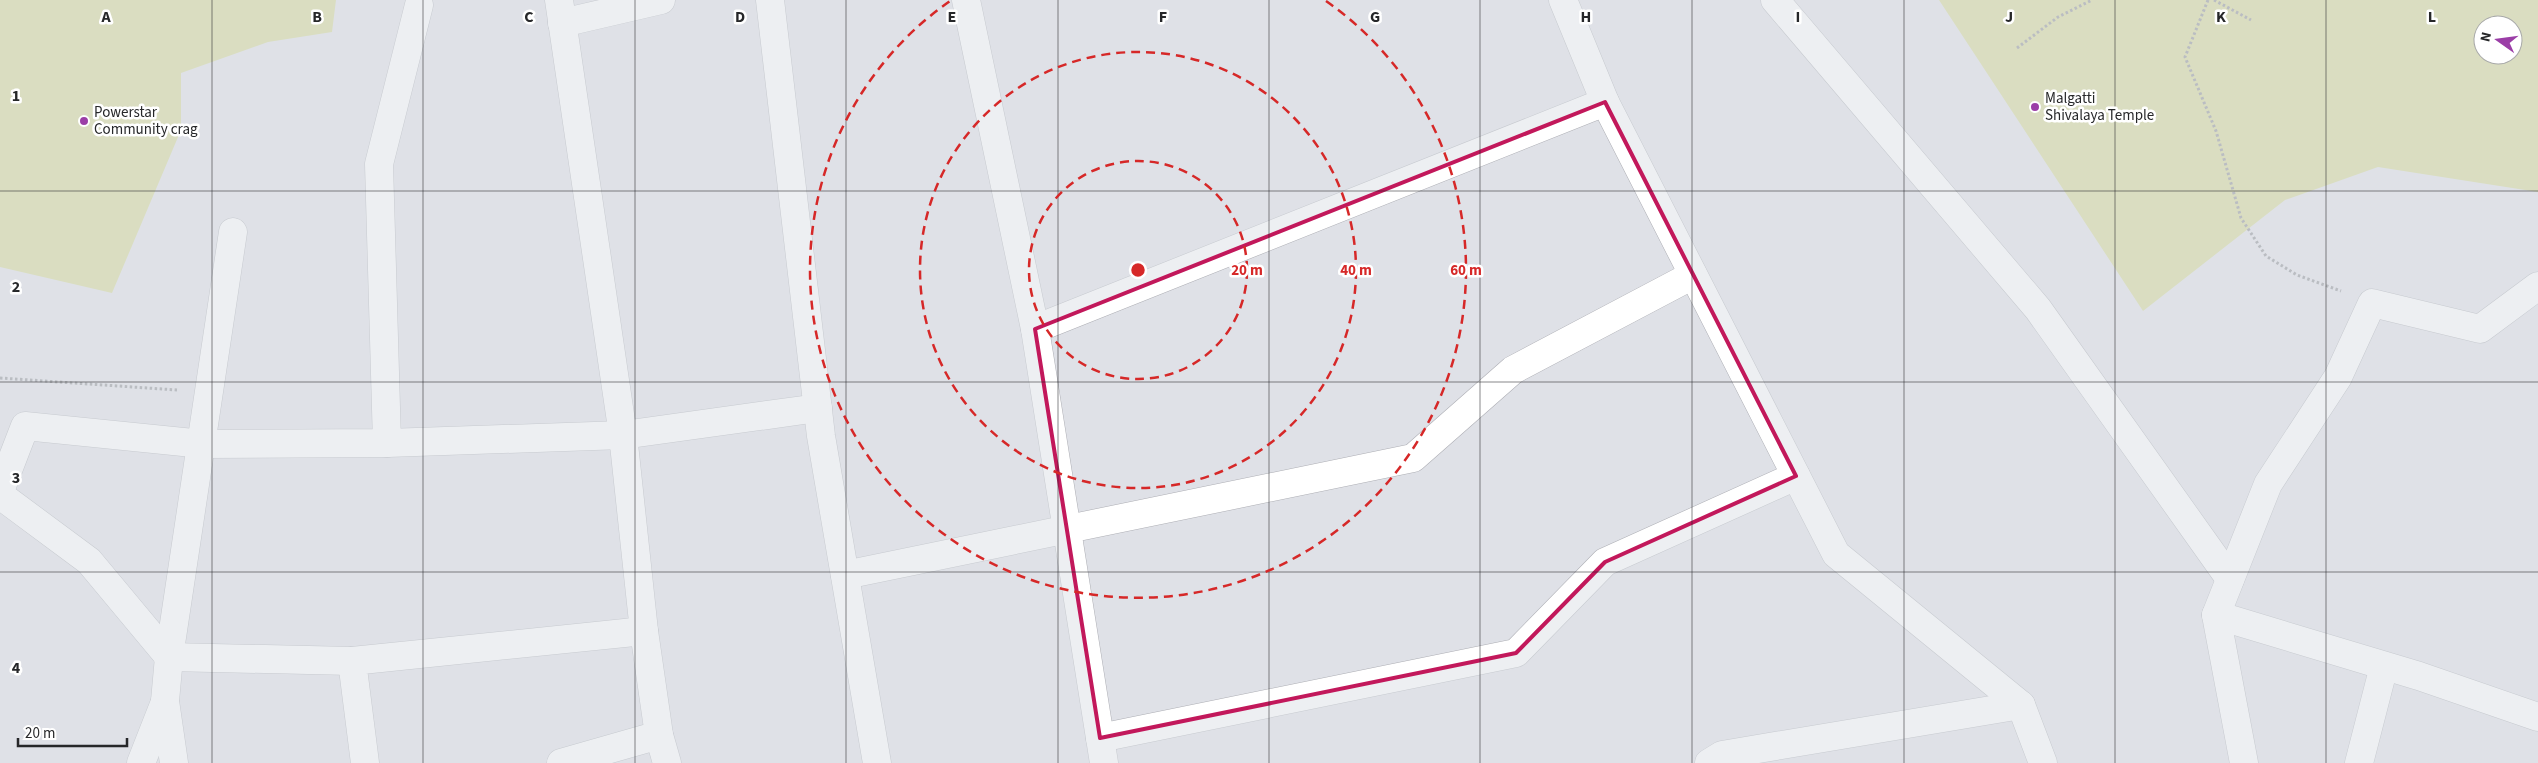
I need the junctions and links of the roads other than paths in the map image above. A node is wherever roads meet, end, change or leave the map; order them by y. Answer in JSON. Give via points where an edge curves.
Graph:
{"nodes":[{"id":1,"x":661,"y":0,"type":"edge"},
{"id":2,"x":770,"y":0,"type":"edge"},
{"id":3,"x":966,"y":0,"type":"edge"},
{"id":4,"x":1564,"y":0,"type":"edge"},
{"id":5,"x":1775,"y":0,"type":"edge"},
{"id":6,"x":419,"y":5,"type":"dead end"},
{"id":7,"x":560,"y":12,"type":"edge"},
{"id":8,"x":1605,"y":102,"type":"junction"},
{"id":9,"x":233,"y":232,"type":"dead end"},
{"id":10,"x":1693,"y":274,"type":"junction"},
{"id":11,"x":2538,"y":286,"type":"edge"},
{"id":12,"x":1036,"y":329,"type":"junction"},
{"id":13,"x":818,"y":408,"type":"junction"},
{"id":14,"x":623,"y":435,"type":"junction"},
{"id":15,"x":387,"y":443,"type":"junction"},
{"id":16,"x":203,"y":444,"type":"junction"},
{"id":17,"x":1796,"y":476,"type":"junction"},
{"id":18,"x":0,"y":493,"type":"edge"},
{"id":19,"x":1067,"y":529,"type":"junction"},
{"id":20,"x":845,"y":575,"type":"junction"},
{"id":21,"x":2230,"y":579,"type":"junction"},
{"id":22,"x":2216,"y":615,"type":"junction"},
{"id":23,"x":644,"y":631,"type":"junction"},
{"id":24,"x":169,"y":657,"type":"junction"},
{"id":25,"x":352,"y":661,"type":"junction"},
{"id":26,"x":2384,"y":666,"type":"junction"},
{"id":27,"x":165,"y":701,"type":"junction"},
{"id":28,"x":2021,"y":705,"type":"junction"},
{"id":29,"x":2538,"y":717,"type":"edge"},
{"id":30,"x":659,"y":735,"type":"junction"},
{"id":31,"x":1102,"y":751,"type":"edge"},
{"id":32,"x":141,"y":763,"type":"edge"},
{"id":33,"x":174,"y":763,"type":"edge"},
{"id":34,"x":365,"y":763,"type":"edge"},
{"id":35,"x":561,"y":763,"type":"edge"},
{"id":36,"x":667,"y":763,"type":"edge"},
{"id":37,"x":877,"y":763,"type":"edge"},
{"id":38,"x":1708,"y":763,"type":"edge"},
{"id":39,"x":2042,"y":763,"type":"edge"},
{"id":40,"x":2244,"y":763,"type":"edge"},
{"id":41,"x":2359,"y":763,"type":"edge"}],
"edges":[{"from":1,"to":7,"type":"street"},
{"from":2,"to":13,"type":"street"},
{"from":3,"to":12,"type":"street"},
{"from":4,"to":8,"type":"street"},
{"from":5,"to":21,"type":"street","via":[[2038,309]]},
{"from":6,"to":15,"type":"street","via":[[379,164]]},
{"from":7,"to":14,"type":"street"},
{"from":8,"to":10,"type":"street"},
{"from":8,"to":12,"type":"street"},
{"from":9,"to":16,"type":"street"},
{"from":10,"to":17,"type":"street"},
{"from":10,"to":19,"type":"street","via":[[1514,370],[1413,458]]},
{"from":11,"to":21,"type":"street","via":[[2480,329],[2372,303],[2338,377],[2268,484]]},
{"from":12,"to":19,"type":"street"},
{"from":13,"to":14,"type":"street"},
{"from":13,"to":20,"type":"street"},
{"from":14,"to":15,"type":"street"},
{"from":14,"to":23,"type":"street"},
{"from":15,"to":16,"type":"street"},
{"from":16,"to":18,"type":"street","via":[[25,426]]},
{"from":16,"to":24,"type":"street"},
{"from":17,"to":28,"type":"street","via":[[1836,554]]},
{"from":17,"to":31,"type":"street","via":[[1605,562],[1516,654]]},
{"from":18,"to":24,"type":"street","via":[[90,561]]},
{"from":19,"to":20,"type":"street"},
{"from":19,"to":31,"type":"street"},
{"from":20,"to":37,"type":"street"},
{"from":21,"to":22,"type":"street"},
{"from":22,"to":26,"type":"street"},
{"from":22,"to":40,"type":"street"},
{"from":23,"to":25,"type":"street"},
{"from":23,"to":30,"type":"street"},
{"from":24,"to":25,"type":"street"},
{"from":24,"to":27,"type":"street"},
{"from":25,"to":34,"type":"street"},
{"from":26,"to":29,"type":"street"},
{"from":26,"to":41,"type":"street"},
{"from":27,"to":32,"type":"street"},
{"from":27,"to":33,"type":"street"},
{"from":28,"to":38,"type":"street","via":[[1722,755]]},
{"from":28,"to":39,"type":"street"},
{"from":30,"to":35,"type":"street"},
{"from":30,"to":36,"type":"street"}]}
